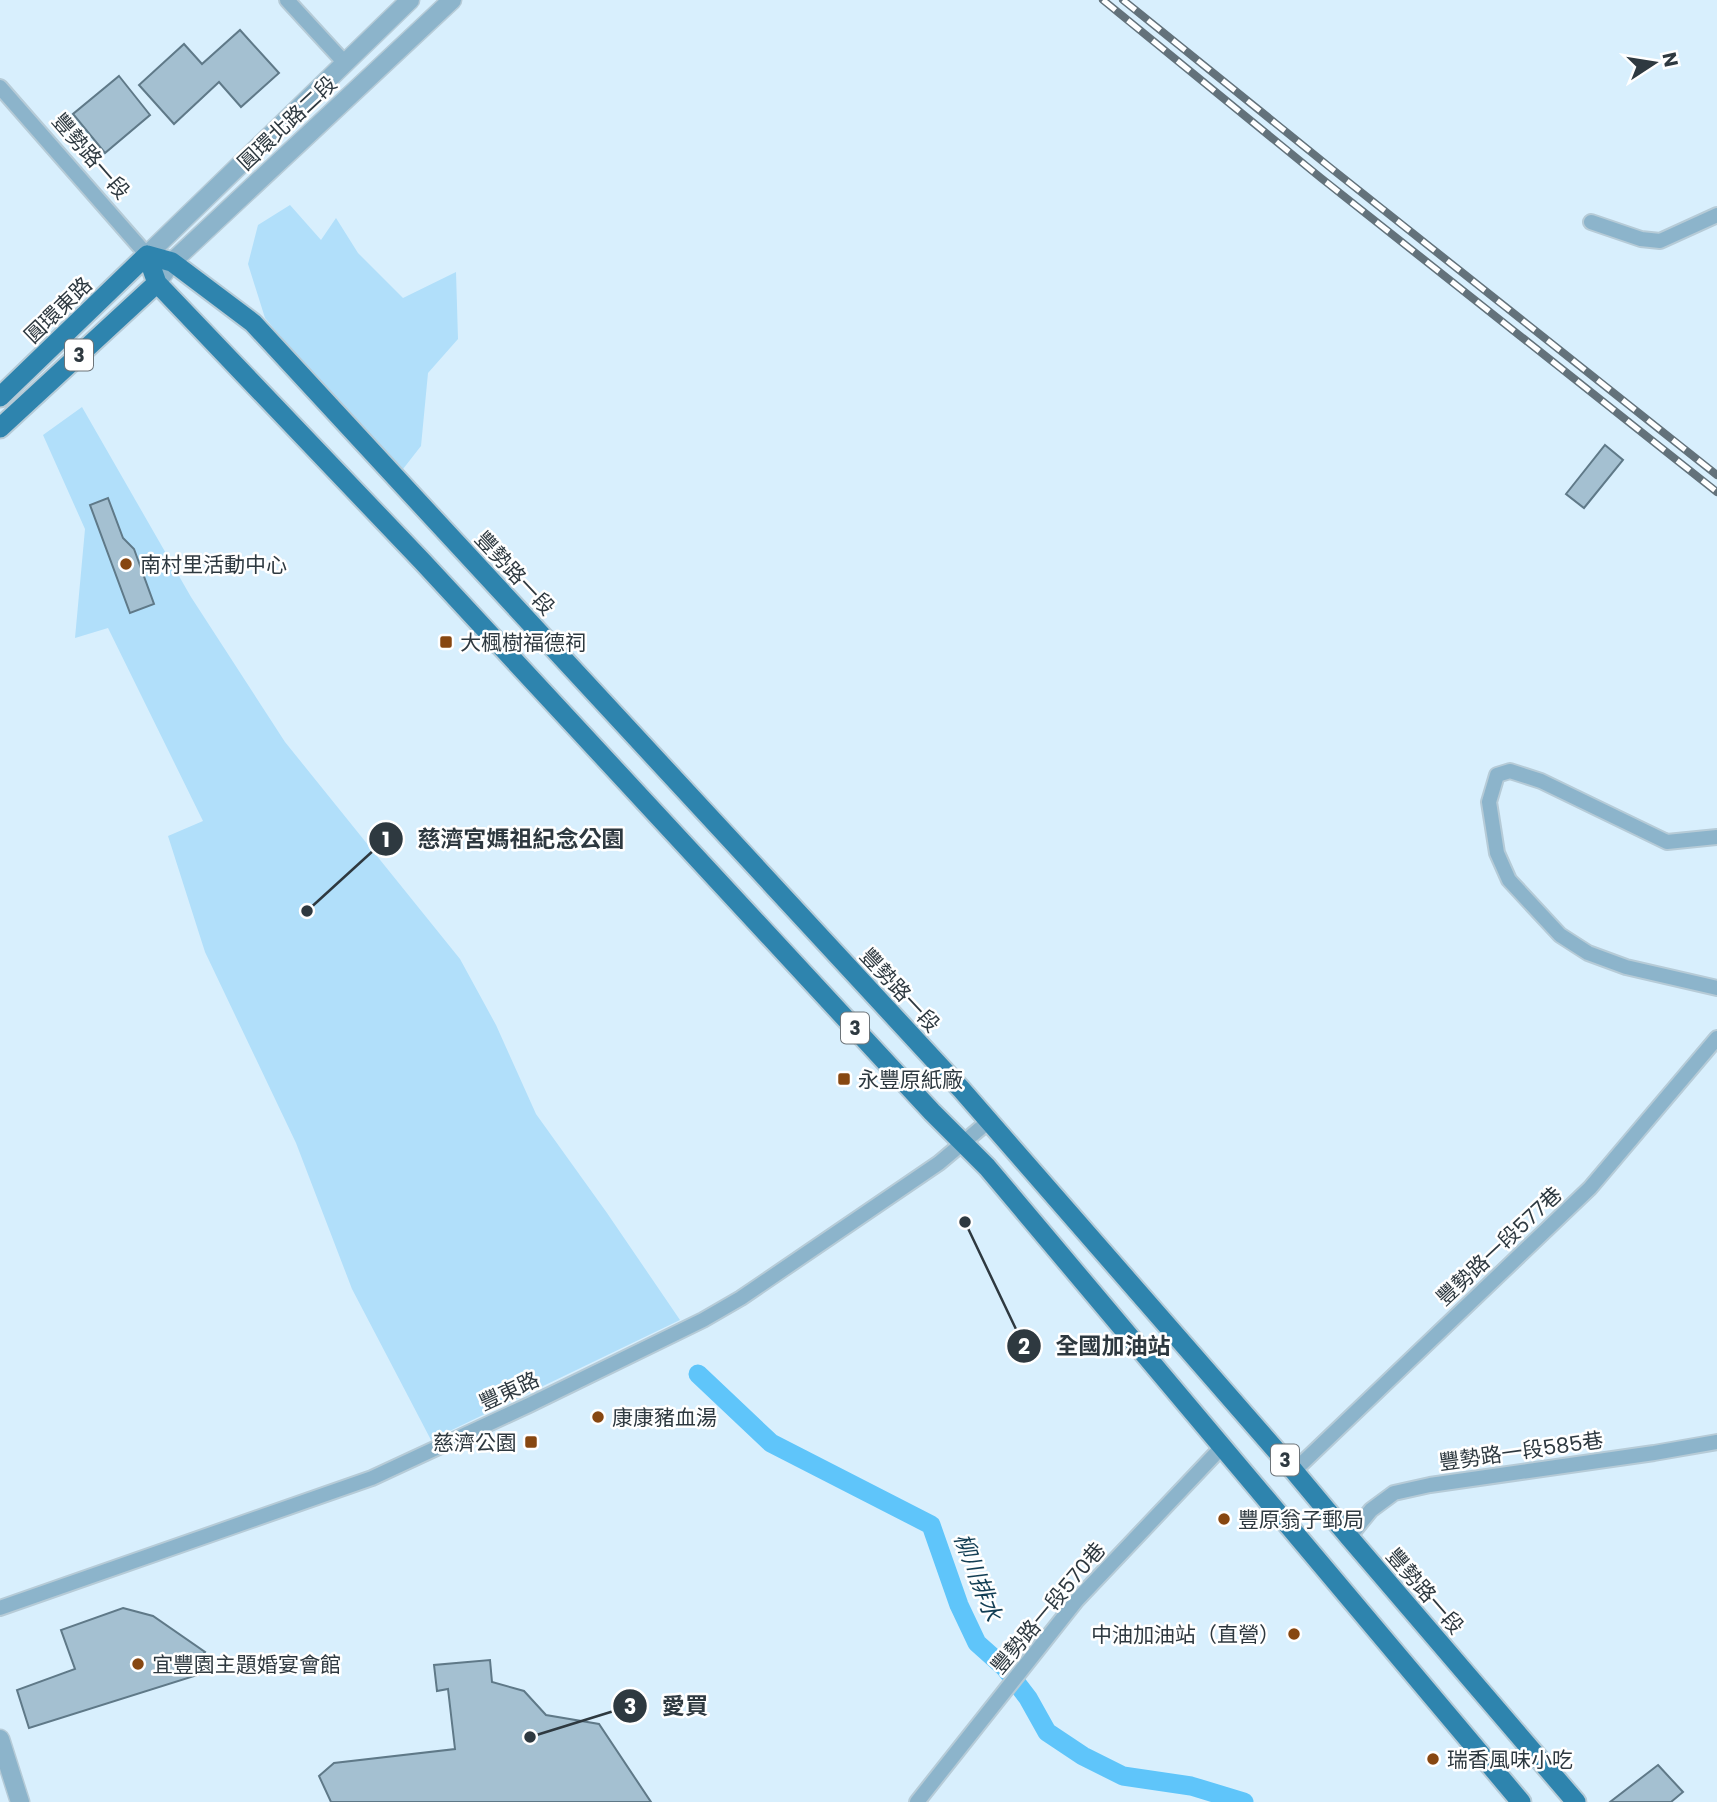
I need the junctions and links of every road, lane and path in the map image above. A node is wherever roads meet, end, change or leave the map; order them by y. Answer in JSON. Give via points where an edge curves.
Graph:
{"nodes":[{"id":1,"x":287,"y":0,"type":"edge"},
{"id":2,"x":410,"y":0,"type":"edge"},
{"id":3,"x":452,"y":0,"type":"edge"},
{"id":4,"x":344,"y":62,"type":"junction"},
{"id":5,"x":0,"y":87,"type":"edge"},
{"id":6,"x":1717,"y":215,"type":"edge"},
{"id":7,"x":1591,"y":222,"type":"dead end"},
{"id":8,"x":147,"y":255,"type":"junction"},
{"id":9,"x":173,"y":262,"type":"junction"},
{"id":10,"x":157,"y":283,"type":"junction"},
{"id":11,"x":0,"y":397,"type":"edge"},
{"id":12,"x":0,"y":428,"type":"edge"},
{"id":13,"x":1717,"y":837,"type":"edge"},
{"id":14,"x":1717,"y":988,"type":"edge"},
{"id":15,"x":1717,"y":1038,"type":"edge"},
{"id":16,"x":989,"y":1121,"type":"junction"},
{"id":17,"x":963,"y":1144,"type":"junction"},
{"id":18,"x":1717,"y":1441,"type":"edge"},
{"id":19,"x":1221,"y":1448,"type":"junction"},
{"id":20,"x":1294,"y":1471,"type":"junction"},
{"id":21,"x":1349,"y":1538,"type":"junction"},
{"id":22,"x":0,"y":1608,"type":"edge"},
{"id":23,"x":0,"y":1739,"type":"edge"},
{"id":24,"x":20,"y":1802,"type":"edge"},
{"id":25,"x":917,"y":1802,"type":"edge"},
{"id":26,"x":1521,"y":1802,"type":"edge"},
{"id":27,"x":1576,"y":1802,"type":"edge"}],
"edges":[{"from":1,"to":4,"type":"street"},
{"from":2,"to":4,"type":"street","name":"圓環北路二段"},
{"from":3,"to":9,"type":"street","name":"圓環北路二段"},
{"from":4,"to":8,"type":"street","name":"圓環北路二段"},
{"from":5,"to":8,"type":"street","name":"豐勢路一段"},
{"from":6,"to":7,"type":"street","via":[[1660,241]]},
{"from":8,"to":9,"type":"main road","name":"豐勢路一段","number":"3"},
{"from":8,"to":10,"type":"main road","name":"豐勢路一段","number":"3"},
{"from":8,"to":11,"type":"main road","name":"圓環東路","number":"3"},
{"from":9,"to":10,"type":"street","name":"圓環北路二段"},
{"from":9,"to":16,"type":"main road","name":"豐勢路一段","number":"3","via":[[253,323]]},
{"from":10,"to":12,"type":"main road","number":"3"},
{"from":10,"to":17,"type":"main road","name":"豐勢路一段","number":"3"},
{"from":13,"to":14,"type":"street","via":[[1667,842],[1541,781],[1510,771],[1497,775],[1489,802],[1497,853],[1509,880],[1560,935],[1588,953],[1626,967]]},
{"from":15,"to":20,"type":"street","name":"豐勢路一段577巷","via":[[1590,1188]]},
{"from":16,"to":17,"type":"street","name":"豐東路"},
{"from":16,"to":20,"type":"main road","name":"豐勢路一段","number":"3"},
{"from":17,"to":19,"type":"main road","name":"豐勢路一段","number":"3"},
{"from":17,"to":22,"type":"street","name":"豐東路","via":[[741,1298],[529,1405],[372,1478]]},
{"from":18,"to":21,"type":"street","name":"豐勢路一段585巷","via":[[1394,1493],[1371,1510]]},
{"from":19,"to":25,"type":"street","name":"豐勢路一段570巷","via":[[1077,1600]]},
{"from":19,"to":26,"type":"main road","name":"豐勢路一段","number":"3"},
{"from":20,"to":21,"type":"main road","name":"豐勢路一段","number":"3"},
{"from":21,"to":27,"type":"main road","name":"豐勢路一段","number":"3"},
{"from":23,"to":24,"type":"street"}]}
